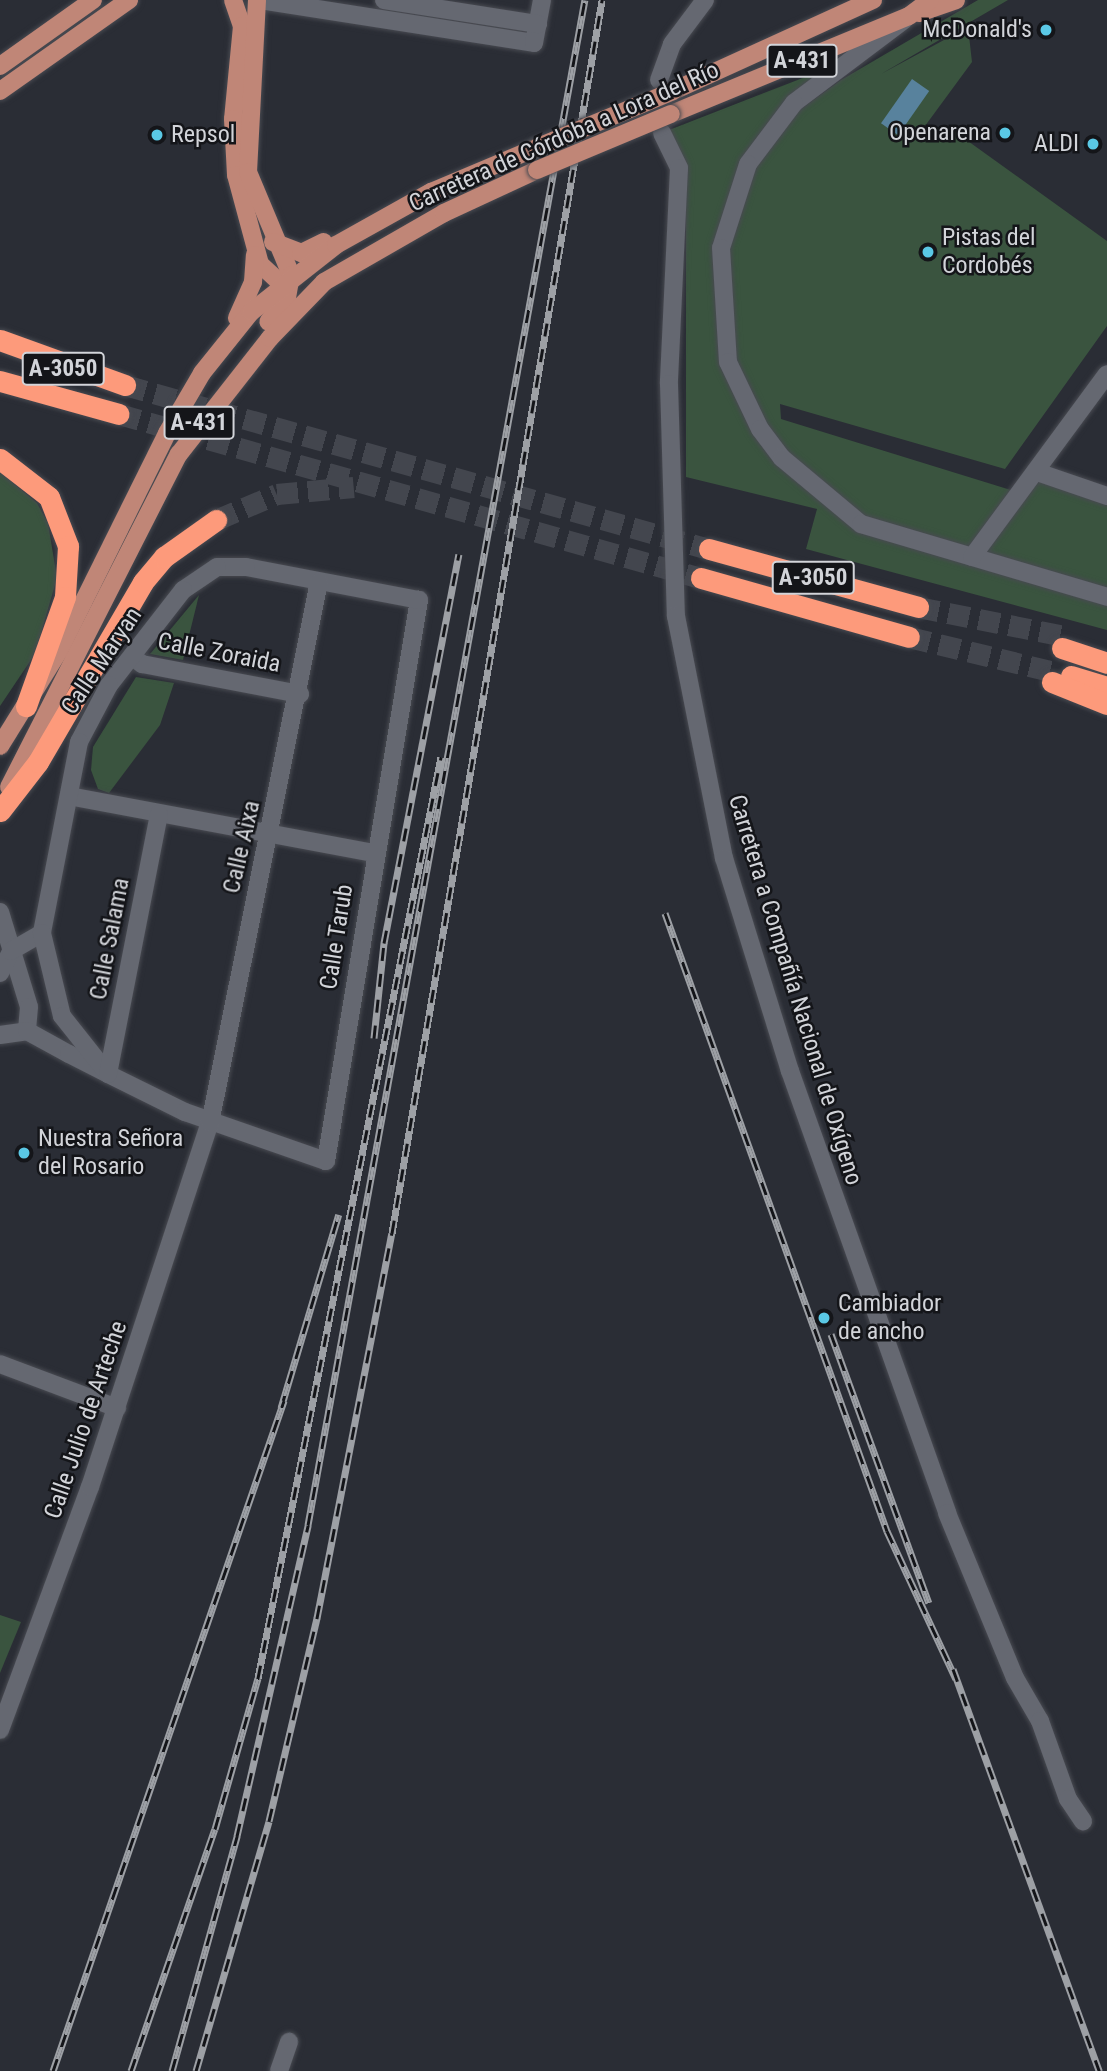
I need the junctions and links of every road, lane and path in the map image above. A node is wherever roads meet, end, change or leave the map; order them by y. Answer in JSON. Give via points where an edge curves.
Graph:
{"nodes":[{"id":1,"x":93,"y":0,"type":"edge"},
{"id":2,"x":129,"y":0,"type":"edge"},
{"id":3,"x":233,"y":0,"type":"edge"},
{"id":4,"x":384,"y":0,"type":"edge"},
{"id":5,"x":542,"y":0,"type":"edge"},
{"id":6,"x":705,"y":0,"type":"edge"},
{"id":7,"x":873,"y":0,"type":"edge"},
{"id":8,"x":930,"y":0,"type":"edge"},
{"id":9,"x":956,"y":0,"type":"edge"},
{"id":10,"x":259,"y":2,"type":"edge"},
{"id":11,"x":422,"y":3,"type":"edge"},
{"id":12,"x":909,"y":16,"type":"junction"},
{"id":13,"x":538,"y":24,"type":"junction"},
{"id":14,"x":0,"y":66,"type":"edge"},
{"id":15,"x":666,"y":86,"type":"junction"},
{"id":16,"x":0,"y":91,"type":"edge"},
{"id":17,"x":662,"y":133,"type":"dead end"},
{"id":18,"x":430,"y":192,"type":"junction"},
{"id":19,"x":272,"y":242,"type":"junction"},
{"id":20,"x":255,"y":248,"type":"junction"},
{"id":21,"x":324,"y":282,"type":"junction"},
{"id":22,"x":286,"y":284,"type":"junction"},
{"id":23,"x":0,"y":340,"type":"edge"},
{"id":24,"x":0,"y":352,"type":"edge"},
{"id":25,"x":202,"y":373,"type":"junction"},
{"id":26,"x":1107,"y":374,"type":"edge"},
{"id":27,"x":0,"y":381,"type":"edge"},
{"id":28,"x":0,"y":387,"type":"edge"},
{"id":29,"x":42,"y":392,"type":"junction"},
{"id":30,"x":120,"y":414,"type":"tunnel mouth"},
{"id":31,"x":195,"y":427,"type":"junction"},
{"id":32,"x":0,"y":459,"type":"edge"},
{"id":33,"x":1037,"y":472,"type":"junction"},
{"id":34,"x":1107,"y":496,"type":"edge"},
{"id":35,"x":216,"y":520,"type":"tunnel mouth"},
{"id":36,"x":709,"y":549,"type":"tunnel mouth"},
{"id":37,"x":972,"y":557,"type":"junction"},
{"id":38,"x":701,"y":579,"type":"tunnel mouth"},
{"id":39,"x":319,"y":582,"type":"junction"},
{"id":40,"x":1107,"y":597,"type":"edge"},
{"id":41,"x":419,"y":600,"type":"joint"},
{"id":42,"x":918,"y":607,"type":"tunnel mouth"},
{"id":43,"x":909,"y":637,"type":"tunnel mouth"},
{"id":44,"x":1107,"y":647,"type":"edge"},
{"id":45,"x":132,"y":656,"type":"junction"},
{"id":46,"x":1107,"y":663,"type":"edge"},
{"id":47,"x":1107,"y":687,"type":"edge"},
{"id":48,"x":300,"y":694,"type":"junction"},
{"id":49,"x":1107,"y":704,"type":"edge"},
{"id":50,"x":26,"y":706,"type":"junction"},
{"id":51,"x":0,"y":746,"type":"edge"},
{"id":52,"x":69,"y":796,"type":"junction"},
{"id":53,"x":0,"y":802,"type":"edge"},
{"id":54,"x":0,"y":811,"type":"edge"},
{"id":55,"x":159,"y":814,"type":"junction"},
{"id":56,"x":270,"y":834,"type":"junction"},
{"id":57,"x":375,"y":853,"type":"junction"},
{"id":58,"x":0,"y":914,"type":"edge"},
{"id":59,"x":42,"y":933,"type":"junction"},
{"id":60,"x":11,"y":951,"type":"junction"},
{"id":61,"x":0,"y":973,"type":"edge"},
{"id":62,"x":27,"y":1031,"type":"junction"},
{"id":63,"x":0,"y":1035,"type":"edge"},
{"id":64,"x":108,"y":1074,"type":"junction"},
{"id":65,"x":210,"y":1123,"type":"junction"},
{"id":66,"x":0,"y":1364,"type":"edge"},
{"id":67,"x":117,"y":1408,"type":"junction"},
{"id":68,"x":0,"y":1730,"type":"edge"},
{"id":69,"x":1083,"y":1821,"type":"dead end"},
{"id":70,"x":289,"y":2042,"type":"dead end"},
{"id":71,"x":279,"y":2071,"type":"edge"}],
"edges":[{"from":1,"to":14,"type":"main road"},
{"from":2,"to":16,"type":"main road"},
{"from":3,"to":20,"type":"main road","via":[[242,26],[234,157]]},
{"from":4,"to":11,"type":"street"},
{"from":5,"to":13,"type":"street"},
{"from":6,"to":15,"type":"street","via":[[673,44]]},
{"from":7,"to":15,"type":"main road","name":"Carretera de Córdoba a Lora del Río","number":"A-431"},
{"from":8,"to":12,"type":"main road","name":"Carretera de Córdoba a Lora del Río","number":"A-431"},
{"from":9,"to":12,"type":"main road"},
{"from":10,"to":13,"type":"street","via":[[534,43]]},
{"from":10,"to":19,"type":"main road","via":[[246,158]]},
{"from":11,"to":13,"type":"street"},
{"from":12,"to":21,"type":"main road","name":"Carretera de Córdoba a Lora del Río","number":"A-431","bridge":true,"via":[[537,170],[444,213]]},
{"from":12,"to":37,"type":"street","via":[[793,103],[748,164],[721,248],[721,328],[748,407],[803,481],[861,524]]},
{"from":15,"to":18,"type":"main road","name":"Carretera de Córdoba a Lora del Río","number":"A-431","bridge":true,"via":[[538,148]]},
{"from":17,"to":69,"type":"street","name":"Carretera a Compañía Nacional de Oxígeno","via":[[679,168],[669,384],[676,616],[724,858],[790,1071],[947,1513],[1015,1678],[1040,1721],[1068,1799]]},
{"from":18,"to":19,"type":"main road","via":[[395,201],[312,250],[293,253]]},
{"from":18,"to":22,"type":"main road","name":"Carretera de Córdoba a Lora del Río","number":"A-431"},
{"from":19,"to":22,"type":"main road"},
{"from":20,"to":22,"type":"main road"},
{"from":20,"to":25,"type":"main road","via":[[248,296]]},
{"from":21,"to":22,"type":"main road"},
{"from":21,"to":31,"type":"main road","name":"Carretera de Córdoba a Lora del Río","number":"A-431"},
{"from":22,"to":25,"type":"main road","name":"Carretera de Córdoba a Lora del Río","number":"A-431"},
{"from":22,"to":31,"type":"main road","via":[[218,383]]},
{"from":23,"to":24,"type":"highway","number":"A-3050","via":[[125,386]]},
{"from":25,"to":50,"type":"main road","name":"Carretera de Córdoba a Lora del Río","number":"A-431"},
{"from":26,"to":33,"type":"street"},
{"from":27,"to":29,"type":"highway","number":"A-3050"},
{"from":28,"to":29,"type":"highway"},
{"from":29,"to":30,"type":"highway","number":"A-3050"},
{"from":31,"to":53,"type":"main road","name":"Carretera de Córdoba a Lora del Río","number":"A-431"},
{"from":32,"to":50,"type":"highway","via":[[49,496],[68,546],[65,597]]},
{"from":33,"to":34,"type":"street"},
{"from":33,"to":37,"type":"street"},
{"from":35,"to":54,"type":"highway","via":[[179,545],[143,582],[38,762]]},
{"from":36,"to":42,"type":"highway","number":"A-3050"},
{"from":37,"to":40,"type":"street"},
{"from":38,"to":43,"type":"highway","number":"A-3050"},
{"from":39,"to":41,"type":"street","name":"Calle Maryan"},
{"from":39,"to":45,"type":"street","name":"Calle Maryan","via":[[217,567],[183,590]]},
{"from":39,"to":48,"type":"street","name":"Calle Aixa"},
{"from":41,"to":57,"type":"street","name":"Calle Tarub"},
{"from":44,"to":46,"type":"highway","via":[[1063,642]]},
{"from":45,"to":48,"type":"street","name":"Calle Zoraida","via":[[142,664]]},
{"from":45,"to":52,"type":"street","name":"Calle Maryan","via":[[87,722]]},
{"from":47,"to":49,"type":"highway","via":[[1054,676]]},
{"from":48,"to":56,"type":"street","name":"Calle Aixa"},
{"from":50,"to":51,"type":"main road","name":"Carretera de Córdoba a Lora del Río","number":"A-431"},
{"from":52,"to":55,"type":"street"},
{"from":52,"to":59,"type":"street","name":"Calle Maryan"},
{"from":55,"to":56,"type":"street"},
{"from":55,"to":64,"type":"street","name":"Calle Salama"},
{"from":56,"to":57,"type":"street"},
{"from":56,"to":65,"type":"street","name":"Calle Aixa"},
{"from":57,"to":65,"type":"street","name":"Calle Tarub","via":[[326,1160]]},
{"from":58,"to":60,"type":"street"},
{"from":59,"to":60,"type":"street"},
{"from":59,"to":64,"type":"street","name":"Calle Maryan","via":[[62,1016]]},
{"from":60,"to":61,"type":"street"},
{"from":60,"to":62,"type":"street","via":[[29,1007]]},
{"from":62,"to":63,"type":"street"},
{"from":62,"to":64,"type":"street","name":"Calle Tarub"},
{"from":64,"to":65,"type":"street","name":"Calle Tarub"},
{"from":65,"to":67,"type":"street","name":"Calle Julio de Arteche"},
{"from":66,"to":67,"type":"street"},
{"from":67,"to":68,"type":"street","name":"Calle Julio de Arteche"},
{"from":70,"to":71,"type":"street"}]}
